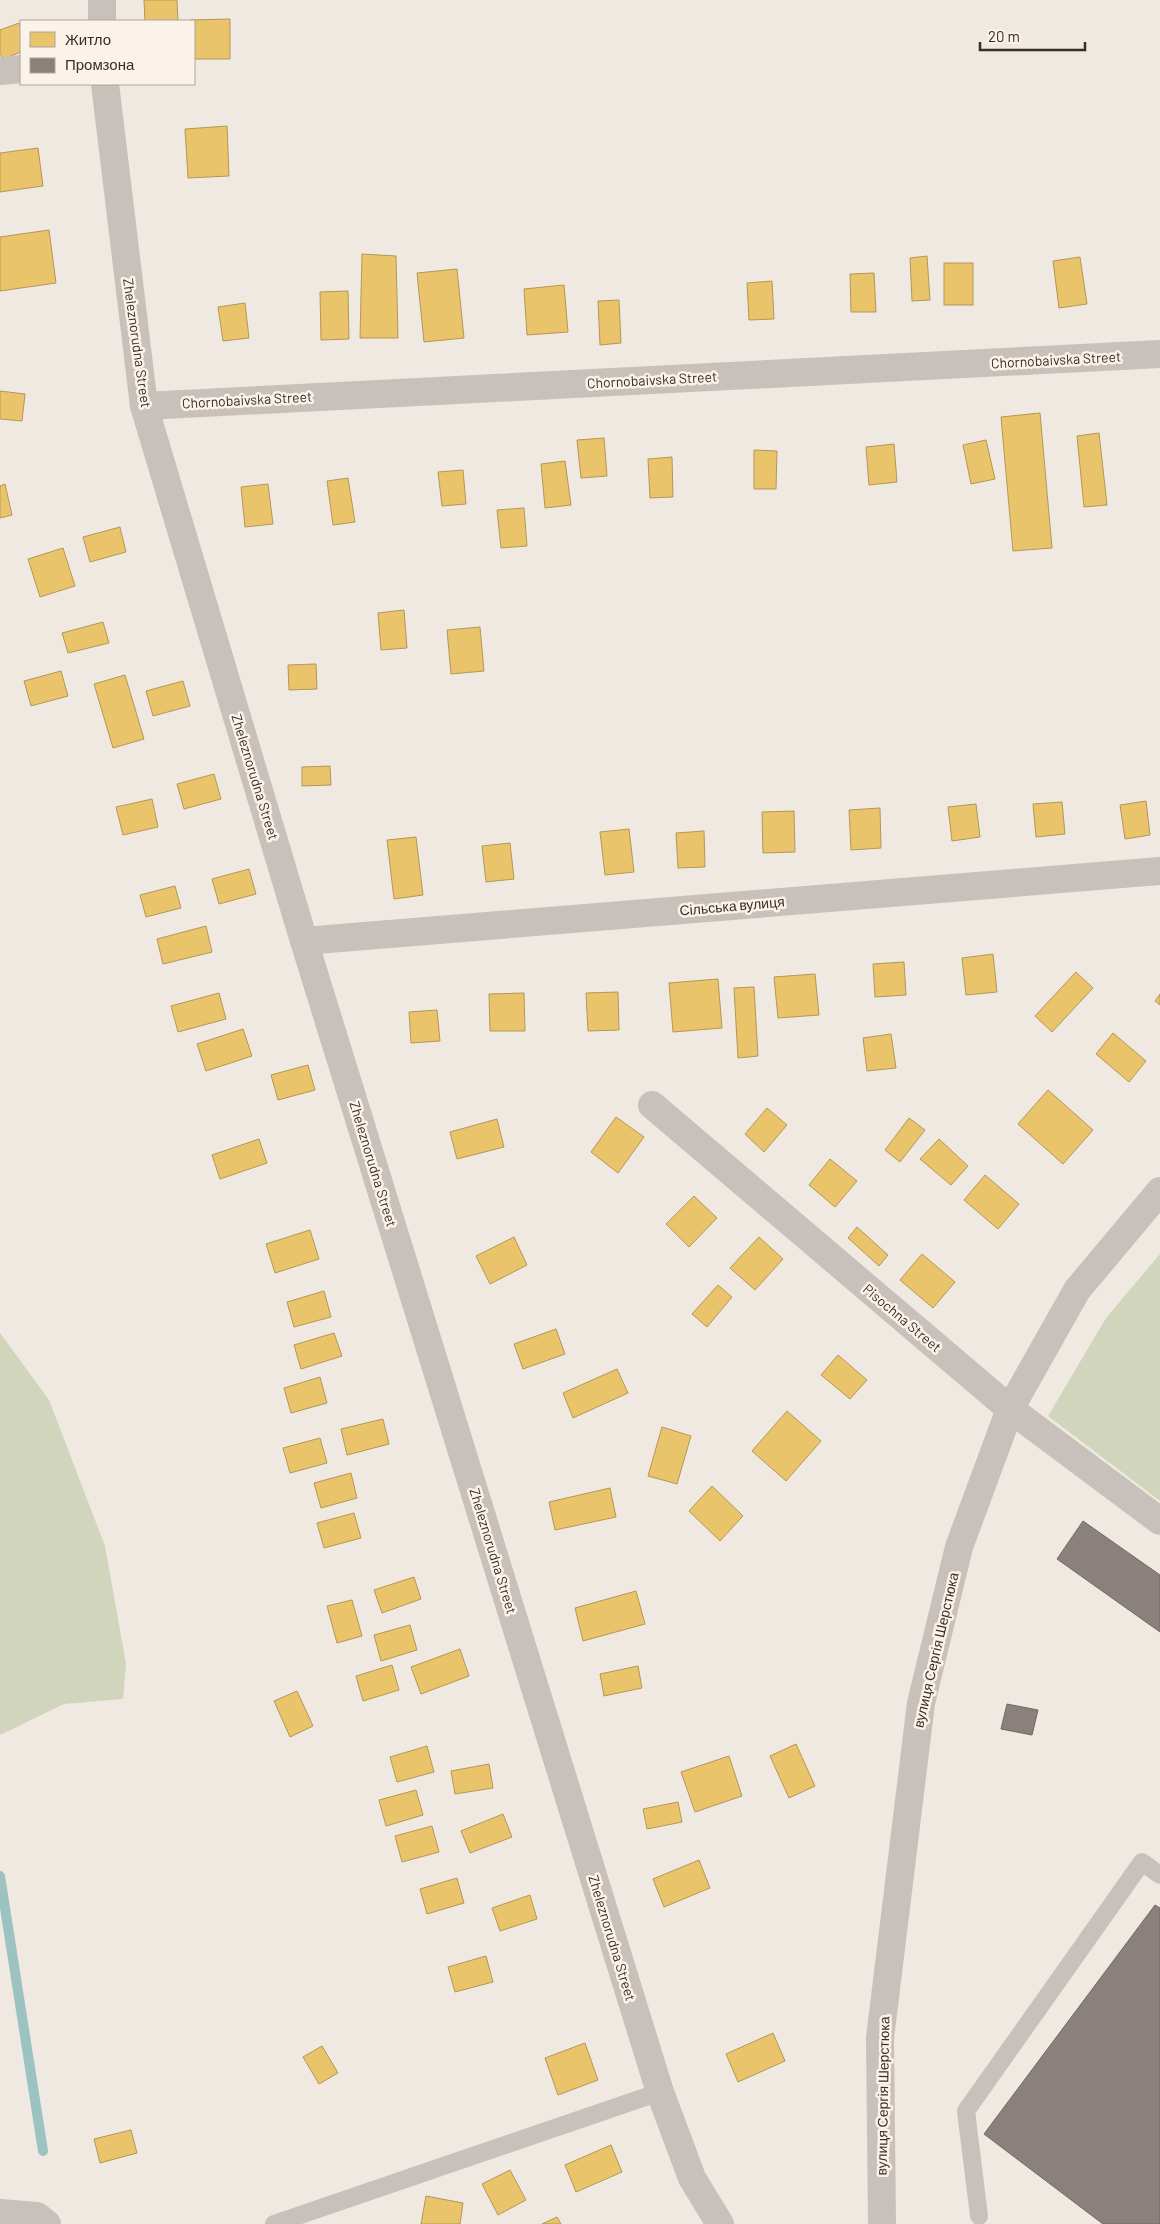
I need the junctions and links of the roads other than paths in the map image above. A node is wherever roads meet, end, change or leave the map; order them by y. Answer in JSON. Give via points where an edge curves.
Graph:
{"nodes":[{"id":1,"x":102,"y":0,"type":"edge"},
{"id":2,"x":102,"y":20,"type":"edge"},
{"id":3,"x":20,"y":69,"type":"edge"},
{"id":4,"x":0,"y":71,"type":"edge"},
{"id":5,"x":105,"y":85,"type":"edge"},
{"id":6,"x":1160,"y":354,"type":"edge"},
{"id":7,"x":144,"y":406,"type":"junction"},
{"id":8,"x":1160,"y":871,"type":"edge"},
{"id":9,"x":304,"y":941,"type":"junction"},
{"id":10,"x":652,"y":1105,"type":"dead end"},
{"id":11,"x":1160,"y":1191,"type":"edge"},
{"id":12,"x":1010,"y":1409,"type":"junction"},
{"id":13,"x":1160,"y":1521,"type":"edge"},
{"id":14,"x":1160,"y":1875,"type":"edge"},
{"id":15,"x":660,"y":2092,"type":"junction"},
{"id":16,"x":0,"y":2213,"type":"edge"},
{"id":17,"x":979,"y":2216,"type":"dead end"},
{"id":18,"x":47,"y":2224,"type":"edge"},
{"id":19,"x":274,"y":2224,"type":"edge"},
{"id":20,"x":720,"y":2224,"type":"edge"},
{"id":21,"x":882,"y":2224,"type":"edge"}],
"edges":[{"from":1,"to":2,"type":"street"},
{"from":3,"to":4,"type":"street"},
{"from":5,"to":7,"type":"street","name":"Zheleznorudna Street"},
{"from":6,"to":7,"type":"street","name":"Chornobaivska Street"},
{"from":7,"to":9,"type":"street","name":"Zheleznorudna Street"},
{"from":8,"to":9,"type":"street","name":"Сільська вулиця"},
{"from":9,"to":15,"type":"street","name":"Zheleznorudna Street"},
{"from":10,"to":12,"type":"street","name":"Pisochna Street"},
{"from":11,"to":12,"type":"street","name":"вулиця Сергія Шерстюка","via":[[1077,1290]]},
{"from":12,"to":13,"type":"street","name":"Pisochna Street"},
{"from":12,"to":21,"type":"street","name":"вулиця Сергія Шерстюка","via":[[959,1547],[921,1703],[880,2038]]},
{"from":14,"to":17,"type":"lane","via":[[1142,1862],[966,2111]]},
{"from":15,"to":19,"type":"lane"},
{"from":15,"to":20,"type":"street","name":"Zheleznorudna Street","via":[[692,2178]]},
{"from":16,"to":18,"type":"street","via":[[37,2216]]}]}
